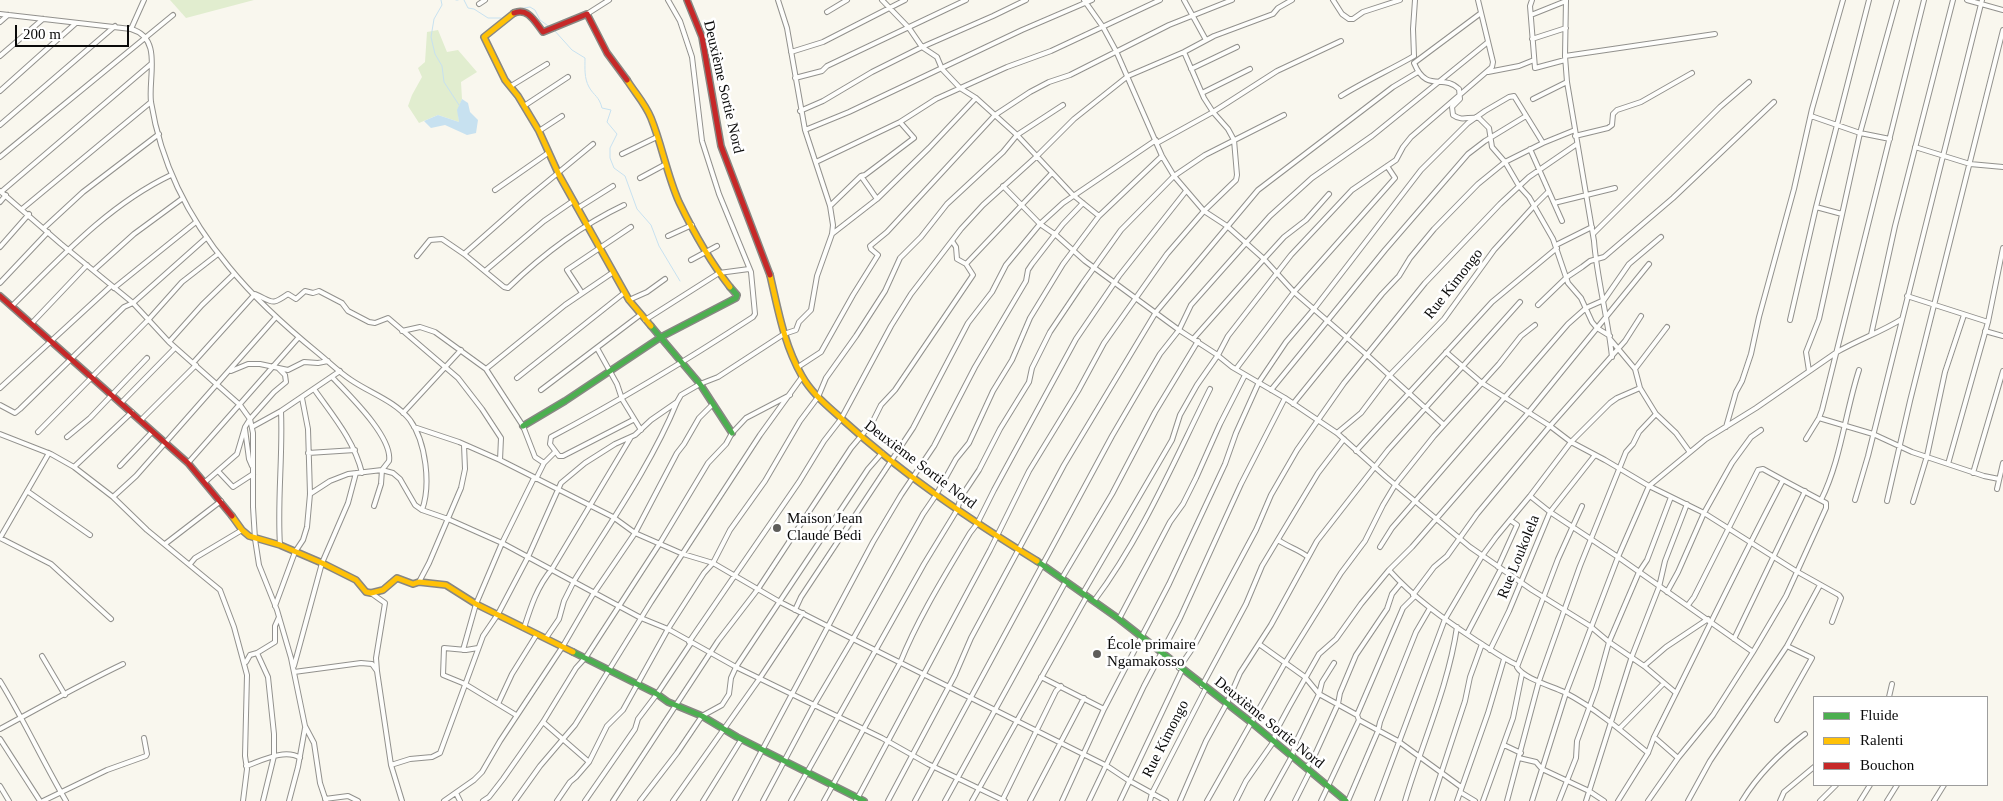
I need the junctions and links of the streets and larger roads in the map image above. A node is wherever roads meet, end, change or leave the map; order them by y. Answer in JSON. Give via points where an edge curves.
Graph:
{"nodes":[{"id":1,"x":144,"y":0,"type":"edge"},
{"id":2,"x":485,"y":0,"type":"edge"},
{"id":3,"x":609,"y":0,"type":"edge"},
{"id":4,"x":668,"y":0,"type":"edge"},
{"id":5,"x":687,"y":0,"type":"edge"},
{"id":6,"x":778,"y":0,"type":"edge"},
{"id":7,"x":846,"y":0,"type":"edge"},
{"id":8,"x":882,"y":0,"type":"edge"},
{"id":9,"x":905,"y":0,"type":"edge"},
{"id":10,"x":966,"y":0,"type":"edge"},
{"id":11,"x":1026,"y":0,"type":"edge"},
{"id":12,"x":1092,"y":0,"type":"edge"},
{"id":13,"x":1160,"y":0,"type":"edge"},
{"id":14,"x":1184,"y":0,"type":"edge"},
{"id":15,"x":1232,"y":0,"type":"edge"},
{"id":16,"x":1292,"y":0,"type":"edge"},
{"id":17,"x":1333,"y":0,"type":"edge"},
{"id":18,"x":1400,"y":0,"type":"edge"},
{"id":19,"x":1415,"y":0,"type":"edge"},
{"id":20,"x":1478,"y":0,"type":"edge"},
{"id":21,"x":1532,"y":0,"type":"edge"},
{"id":22,"x":1843,"y":0,"type":"edge"},
{"id":23,"x":1869,"y":0,"type":"edge"},
{"id":24,"x":1896,"y":0,"type":"edge"},
{"id":25,"x":1924,"y":0,"type":"edge"},
{"id":26,"x":1953,"y":0,"type":"edge"},
{"id":27,"x":1967,"y":0,"type":"edge"},
{"id":28,"x":1085,"y":1,"type":"edge"},
{"id":29,"x":1566,"y":1,"type":"edge"},
{"id":30,"x":1981,"y":2,"type":"edge"},
{"id":31,"x":479,"y":4,"type":"dead end"},
{"id":32,"x":888,"y":8,"type":"junction"},
{"id":33,"x":2003,"y":10,"type":"edge"},
{"id":34,"x":827,"y":12,"type":"dead end"},
{"id":35,"x":1481,"y":13,"type":"junction"},
{"id":36,"x":0,"y":14,"type":"edge"},
{"id":37,"x":8,"y":14,"type":"junction"},
{"id":38,"x":173,"y":14,"type":"dead end"},
{"id":39,"x":587,"y":14,"type":"junction"},
{"id":40,"x":1531,"y":14,"type":"junction"},
{"id":41,"x":1191,"y":15,"type":"junction"},
{"id":42,"x":43,"y":19,"type":"junction"},
{"id":43,"x":0,"y":22,"type":"edge"},
{"id":44,"x":76,"y":23,"type":"junction"},
{"id":45,"x":115,"y":26,"type":"junction"},
{"id":46,"x":1103,"y":27,"type":"junction"},
{"id":47,"x":909,"y":28,"type":"junction"},
{"id":48,"x":1566,"y":28,"type":"junction"},
{"id":49,"x":131,"y":29,"type":"junction"},
{"id":50,"x":2003,"y":30,"type":"edge"},
{"id":51,"x":1714,"y":34,"type":"dead end"},
{"id":52,"x":145,"y":36,"type":"junction"},
{"id":53,"x":1532,"y":39,"type":"junction"},
{"id":54,"x":1206,"y":40,"type":"junction"},
{"id":55,"x":1341,"y":42,"type":"dead end"},
{"id":56,"x":1488,"y":42,"type":"junction"},
{"id":57,"x":922,"y":47,"type":"junction"},
{"id":58,"x":1237,"y":47,"type":"dead end"},
{"id":59,"x":1116,"y":51,"type":"junction"},
{"id":60,"x":791,"y":52,"type":"junction"},
{"id":61,"x":1184,"y":52,"type":"junction"},
{"id":62,"x":0,"y":56,"type":"edge"},
{"id":63,"x":1414,"y":56,"type":"junction"},
{"id":64,"x":1565,"y":58,"type":"junction"},
{"id":65,"x":1534,"y":60,"type":"junction"},
{"id":66,"x":1414,"y":63,"type":"junction"},
{"id":67,"x":151,"y":64,"type":"junction"},
{"id":68,"x":547,"y":64,"type":"dead end"},
{"id":69,"x":942,"y":69,"type":"junction"},
{"id":70,"x":1191,"y":69,"type":"junction"},
{"id":71,"x":1250,"y":69,"type":"dead end"},
{"id":72,"x":1418,"y":72,"type":"junction"},
{"id":73,"x":1488,"y":72,"type":"junction"},
{"id":74,"x":1692,"y":73,"type":"dead end"},
{"id":75,"x":1128,"y":76,"type":"junction"},
{"id":76,"x":568,"y":77,"type":"dead end"},
{"id":77,"x":795,"y":78,"type":"junction"},
{"id":78,"x":1568,"y":82,"type":"junction"},
{"id":79,"x":1749,"y":82,"type":"dead end"},
{"id":80,"x":1436,"y":83,"type":"junction"},
{"id":81,"x":511,"y":86,"type":"junction"},
{"id":82,"x":960,"y":88,"type":"junction"},
{"id":83,"x":0,"y":91,"type":"edge"},
{"id":84,"x":1202,"y":93,"type":"junction"},
{"id":85,"x":1460,"y":95,"type":"junction"},
{"id":86,"x":1342,"y":96,"type":"dead end"},
{"id":87,"x":976,"y":98,"type":"junction"},
{"id":88,"x":1533,"y":98,"type":"dead end"},
{"id":89,"x":152,"y":102,"type":"junction"},
{"id":90,"x":1774,"y":102,"type":"dead end"},
{"id":91,"x":1063,"y":105,"type":"dead end"},
{"id":92,"x":524,"y":106,"type":"junction"},
{"id":93,"x":800,"y":111,"type":"junction"},
{"id":94,"x":1213,"y":112,"type":"junction"},
{"id":95,"x":1284,"y":114,"type":"dead end"},
{"id":96,"x":995,"y":115,"type":"junction"},
{"id":97,"x":562,"y":116,"type":"dead end"},
{"id":98,"x":1526,"y":116,"type":"junction"},
{"id":99,"x":1811,"y":116,"type":"junction"},
{"id":100,"x":1475,"y":117,"type":"junction"},
{"id":101,"x":900,"y":122,"type":"junction"},
{"id":102,"x":0,"y":125,"type":"edge"},
{"id":103,"x":1838,"y":125,"type":"junction"},
{"id":104,"x":805,"y":130,"type":"junction"},
{"id":105,"x":1575,"y":130,"type":"junction"},
{"id":106,"x":539,"y":131,"type":"junction"},
{"id":107,"x":1860,"y":133,"type":"junction"},
{"id":108,"x":159,"y":134,"type":"junction"},
{"id":109,"x":1017,"y":135,"type":"junction"},
{"id":110,"x":1576,"y":136,"type":"junction"},
{"id":111,"x":657,"y":137,"type":"junction"},
{"id":112,"x":1491,"y":138,"type":"junction"},
{"id":113,"x":1890,"y":139,"type":"junction"},
{"id":114,"x":1234,"y":140,"type":"junction"},
{"id":115,"x":1156,"y":141,"type":"junction"},
{"id":116,"x":1543,"y":142,"type":"junction"},
{"id":117,"x":593,"y":144,"type":"dead end"},
{"id":118,"x":1577,"y":144,"type":"junction"},
{"id":119,"x":1915,"y":146,"type":"junction"},
{"id":120,"x":1530,"y":149,"type":"junction"},
{"id":121,"x":548,"y":152,"type":"junction"},
{"id":122,"x":622,"y":154,"type":"dead end"},
{"id":123,"x":1162,"y":156,"type":"junction"},
{"id":124,"x":1942,"y":156,"type":"junction"},
{"id":125,"x":0,"y":157,"type":"edge"},
{"id":126,"x":1036,"y":157,"type":"junction"},
{"id":127,"x":816,"y":162,"type":"junction"},
{"id":128,"x":1505,"y":162,"type":"junction"},
{"id":129,"x":666,"y":164,"type":"junction"},
{"id":130,"x":1970,"y":164,"type":"junction"},
{"id":131,"x":1388,"y":166,"type":"junction"},
{"id":132,"x":2003,"y":167,"type":"edge"},
{"id":133,"x":1540,"y":169,"type":"junction"},
{"id":134,"x":558,"y":173,"type":"junction"},
{"id":135,"x":1052,"y":174,"type":"junction"},
{"id":136,"x":171,"y":175,"type":"junction"},
{"id":137,"x":861,"y":176,"type":"junction"},
{"id":138,"x":1174,"y":176,"type":"junction"},
{"id":139,"x":640,"y":178,"type":"dead end"},
{"id":140,"x":614,"y":186,"type":"dead end"},
{"id":141,"x":1003,"y":186,"type":"junction"},
{"id":142,"x":1519,"y":186,"type":"junction"},
{"id":143,"x":1614,"y":188,"type":"dead end"},
{"id":144,"x":495,"y":190,"type":"dead end"},
{"id":145,"x":1,"y":191,"type":"edge"},
{"id":146,"x":1186,"y":191,"type":"junction"},
{"id":147,"x":1548,"y":192,"type":"junction"},
{"id":148,"x":1329,"y":194,"type":"dead end"},
{"id":149,"x":1586,"y":194,"type":"junction"},
{"id":150,"x":6,"y":195,"type":"junction"},
{"id":151,"x":1073,"y":195,"type":"junction"},
{"id":152,"x":183,"y":198,"type":"junction"},
{"id":153,"x":877,"y":198,"type":"junction"},
{"id":154,"x":574,"y":201,"type":"junction"},
{"id":155,"x":0,"y":202,"type":"edge"},
{"id":156,"x":1083,"y":203,"type":"junction"},
{"id":157,"x":1554,"y":203,"type":"junction"},
{"id":158,"x":624,"y":205,"type":"dead end"},
{"id":159,"x":1022,"y":205,"type":"junction"},
{"id":160,"x":830,"y":206,"type":"junction"},
{"id":161,"x":1534,"y":206,"type":"junction"},
{"id":162,"x":1816,"y":207,"type":"junction"},
{"id":163,"x":578,"y":208,"type":"junction"},
{"id":164,"x":22,"y":209,"type":"junction"},
{"id":165,"x":1204,"y":211,"type":"junction"},
{"id":166,"x":29,"y":214,"type":"junction"},
{"id":167,"x":1842,"y":214,"type":"junction"},
{"id":168,"x":1099,"y":216,"type":"junction"},
{"id":169,"x":196,"y":222,"type":"junction"},
{"id":170,"x":1562,"y":222,"type":"dead end"},
{"id":171,"x":1040,"y":224,"type":"junction"},
{"id":172,"x":587,"y":225,"type":"junction"},
{"id":173,"x":692,"y":225,"type":"junction"},
{"id":174,"x":1227,"y":226,"type":"junction"},
{"id":175,"x":631,"y":227,"type":"dead end"},
{"id":176,"x":1592,"y":227,"type":"junction"},
{"id":177,"x":44,"y":228,"type":"junction"},
{"id":178,"x":48,"y":232,"type":"junction"},
{"id":179,"x":832,"y":234,"type":"junction"},
{"id":180,"x":1056,"y":234,"type":"junction"},
{"id":181,"x":1593,"y":234,"type":"junction"},
{"id":182,"x":668,"y":236,"type":"dead end"},
{"id":183,"x":1661,"y":236,"type":"dead end"},
{"id":184,"x":206,"y":238,"type":"junction"},
{"id":185,"x":952,"y":241,"type":"junction"},
{"id":186,"x":1246,"y":244,"type":"junction"},
{"id":187,"x":717,"y":246,"type":"dead end"},
{"id":188,"x":0,"y":247,"type":"edge"},
{"id":189,"x":1556,"y":247,"type":"junction"},
{"id":190,"x":2003,"y":248,"type":"edge"},
{"id":191,"x":601,"y":249,"type":"junction"},
{"id":192,"x":68,"y":250,"type":"junction"},
{"id":193,"x":707,"y":252,"type":"junction"},
{"id":194,"x":1073,"y":252,"type":"junction"},
{"id":195,"x":218,"y":254,"type":"junction"},
{"id":196,"x":464,"y":254,"type":"junction"},
{"id":197,"x":417,"y":256,"type":"dead end"},
{"id":198,"x":1264,"y":259,"type":"junction"},
{"id":199,"x":691,"y":260,"type":"dead end"},
{"id":200,"x":1596,"y":261,"type":"junction"},
{"id":201,"x":87,"y":264,"type":"junction"},
{"id":202,"x":966,"y":264,"type":"junction"},
{"id":203,"x":1649,"y":264,"type":"dead end"},
{"id":204,"x":1095,"y":268,"type":"junction"},
{"id":205,"x":749,"y":269,"type":"junction"},
{"id":206,"x":94,"y":270,"type":"junction"},
{"id":207,"x":485,"y":271,"type":"junction"},
{"id":208,"x":612,"y":273,"type":"junction"},
{"id":209,"x":720,"y":273,"type":"junction"},
{"id":210,"x":1277,"y":273,"type":"junction"},
{"id":211,"x":234,"y":274,"type":"junction"},
{"id":212,"x":1567,"y":277,"type":"junction"},
{"id":213,"x":665,"y":279,"type":"dead end"},
{"id":214,"x":1115,"y":281,"type":"junction"},
{"id":215,"x":0,"y":283,"type":"edge"},
{"id":216,"x":113,"y":287,"type":"junction"},
{"id":217,"x":1294,"y":292,"type":"junction"},
{"id":218,"x":582,"y":293,"type":"junction"},
{"id":219,"x":624,"y":293,"type":"junction"},
{"id":220,"x":254,"y":295,"type":"junction"},
{"id":221,"x":0,"y":296,"type":"edge"},
{"id":222,"x":1907,"y":296,"type":"junction"},
{"id":223,"x":1135,"y":297,"type":"junction"},
{"id":224,"x":629,"y":300,"type":"junction"},
{"id":225,"x":1604,"y":300,"type":"junction"},
{"id":226,"x":1520,"y":302,"type":"dead end"},
{"id":227,"x":133,"y":303,"type":"junction"},
{"id":228,"x":1538,"y":305,"type":"dead end"},
{"id":229,"x":1934,"y":305,"type":"junction"},
{"id":230,"x":12,"y":306,"type":"junction"},
{"id":231,"x":1586,"y":308,"type":"junction"},
{"id":232,"x":1314,"y":310,"type":"junction"},
{"id":233,"x":1156,"y":312,"type":"junction"},
{"id":234,"x":640,"y":315,"type":"junction"},
{"id":235,"x":1607,"y":315,"type":"junction"},
{"id":236,"x":1964,"y":315,"type":"junction"},
{"id":237,"x":1640,"y":316,"type":"dead end"},
{"id":238,"x":276,"y":317,"type":"junction"},
{"id":239,"x":149,"y":319,"type":"junction"},
{"id":240,"x":1902,"y":319,"type":"junction"},
{"id":241,"x":645,"y":320,"type":"junction"},
{"id":242,"x":1790,"y":320,"type":"dead end"},
{"id":243,"x":1328,"y":322,"type":"junction"},
{"id":244,"x":1988,"y":322,"type":"junction"},
{"id":245,"x":32,"y":323,"type":"junction"},
{"id":246,"x":1535,"y":325,"type":"dead end"},
{"id":247,"x":1667,"y":327,"type":"dead end"},
{"id":248,"x":1597,"y":328,"type":"junction"},
{"id":249,"x":1178,"y":330,"type":"junction"},
{"id":250,"x":1985,"y":330,"type":"junction"},
{"id":251,"x":402,"y":331,"type":"junction"},
{"id":252,"x":784,"y":334,"type":"junction"},
{"id":253,"x":1871,"y":336,"type":"junction"},
{"id":254,"x":2003,"y":336,"type":"edge"},
{"id":255,"x":298,"y":337,"type":"junction"},
{"id":256,"x":661,"y":337,"type":"junction"},
{"id":257,"x":1610,"y":337,"type":"junction"},
{"id":258,"x":1194,"y":338,"type":"junction"},
{"id":259,"x":1348,"y":338,"type":"junction"},
{"id":260,"x":52,"y":340,"type":"junction"},
{"id":261,"x":169,"y":342,"type":"junction"},
{"id":262,"x":1198,"y":342,"type":"junction"},
{"id":263,"x":175,"y":348,"type":"junction"},
{"id":264,"x":597,"y":348,"type":"junction"},
{"id":265,"x":1619,"y":348,"type":"junction"},
{"id":266,"x":461,"y":350,"type":"junction"},
{"id":267,"x":1446,"y":352,"type":"junction"},
{"id":268,"x":1837,"y":352,"type":"junction"},
{"id":269,"x":1218,"y":355,"type":"junction"},
{"id":270,"x":1367,"y":355,"type":"junction"},
{"id":271,"x":1612,"y":356,"type":"junction"},
{"id":272,"x":72,"y":358,"type":"junction"},
{"id":273,"x":147,"y":358,"type":"dead end"},
{"id":274,"x":328,"y":361,"type":"junction"},
{"id":275,"x":683,"y":363,"type":"junction"},
{"id":276,"x":195,"y":364,"type":"junction"},
{"id":277,"x":1462,"y":365,"type":"junction"},
{"id":278,"x":445,"y":366,"type":"junction"},
{"id":279,"x":798,"y":367,"type":"junction"},
{"id":280,"x":273,"y":368,"type":"junction"},
{"id":281,"x":280,"y":369,"type":"junction"},
{"id":282,"x":486,"y":369,"type":"junction"},
{"id":283,"x":1636,"y":369,"type":"junction"},
{"id":284,"x":1236,"y":370,"type":"junction"},
{"id":285,"x":1859,"y":370,"type":"dead end"},
{"id":286,"x":229,"y":371,"type":"junction"},
{"id":287,"x":340,"y":371,"type":"junction"},
{"id":288,"x":1809,"y":371,"type":"junction"},
{"id":289,"x":2003,"y":371,"type":"edge"},
{"id":290,"x":609,"y":372,"type":"junction"},
{"id":291,"x":1245,"y":375,"type":"junction"},
{"id":292,"x":92,"y":376,"type":"junction"},
{"id":293,"x":1389,"y":376,"type":"junction"},
{"id":294,"x":332,"y":377,"type":"junction"},
{"id":295,"x":802,"y":377,"type":"junction"},
{"id":296,"x":517,"y":378,"type":"dead end"},
{"id":297,"x":1259,"y":382,"type":"junction"},
{"id":298,"x":2001,"y":382,"type":"edge"},
{"id":299,"x":1482,"y":383,"type":"junction"},
{"id":300,"x":216,"y":384,"type":"junction"},
{"id":301,"x":700,"y":384,"type":"junction"},
{"id":302,"x":0,"y":388,"type":"edge"},
{"id":303,"x":1640,"y":388,"type":"junction"},
{"id":304,"x":314,"y":389,"type":"junction"},
{"id":305,"x":1210,"y":389,"type":"dead end"},
{"id":306,"x":541,"y":390,"type":"dead end"},
{"id":307,"x":1271,"y":390,"type":"junction"},
{"id":308,"x":1408,"y":394,"type":"junction"},
{"id":309,"x":112,"y":395,"type":"junction"},
{"id":310,"x":790,"y":395,"type":"junction"},
{"id":311,"x":818,"y":397,"type":"junction"},
{"id":312,"x":302,"y":398,"type":"junction"},
{"id":313,"x":1284,"y":398,"type":"junction"},
{"id":314,"x":622,"y":399,"type":"junction"},
{"id":315,"x":1504,"y":399,"type":"junction"},
{"id":316,"x":677,"y":402,"type":"junction"},
{"id":317,"x":122,"y":403,"type":"junction"},
{"id":318,"x":713,"y":404,"type":"junction"},
{"id":319,"x":1294,"y":404,"type":"junction"},
{"id":320,"x":240,"y":405,"type":"junction"},
{"id":321,"x":0,"y":406,"type":"edge"},
{"id":322,"x":1425,"y":408,"type":"junction"},
{"id":323,"x":281,"y":411,"type":"junction"},
{"id":324,"x":132,"y":412,"type":"junction"},
{"id":325,"x":404,"y":413,"type":"junction"},
{"id":326,"x":1528,"y":413,"type":"junction"},
{"id":327,"x":1656,"y":414,"type":"junction"},
{"id":328,"x":250,"y":418,"type":"junction"},
{"id":329,"x":1819,"y":418,"type":"junction"},
{"id":330,"x":841,"y":419,"type":"junction"},
{"id":331,"x":141,"y":420,"type":"junction"},
{"id":332,"x":633,"y":420,"type":"junction"},
{"id":333,"x":1318,"y":420,"type":"junction"},
{"id":334,"x":1844,"y":425,"type":"junction"},
{"id":335,"x":523,"y":426,"type":"junction"},
{"id":336,"x":1444,"y":426,"type":"junction"},
{"id":337,"x":1550,"y":426,"type":"junction"},
{"id":338,"x":245,"y":427,"type":"junction"},
{"id":339,"x":252,"y":427,"type":"junction"},
{"id":340,"x":414,"y":427,"type":"junction"},
{"id":341,"x":1726,"y":427,"type":"junction"},
{"id":342,"x":641,"y":430,"type":"junction"},
{"id":343,"x":1761,"y":430,"type":"dead end"},
{"id":344,"x":38,"y":432,"type":"dead end"},
{"id":345,"x":152,"y":432,"type":"junction"},
{"id":346,"x":732,"y":432,"type":"junction"},
{"id":347,"x":1337,"y":433,"type":"junction"},
{"id":348,"x":0,"y":434,"type":"edge"},
{"id":349,"x":1873,"y":434,"type":"junction"},
{"id":350,"x":68,"y":436,"type":"dead end"},
{"id":351,"x":631,"y":437,"type":"junction"},
{"id":352,"x":862,"y":437,"type":"junction"},
{"id":353,"x":1344,"y":439,"type":"junction"},
{"id":354,"x":1806,"y":439,"type":"dead end"},
{"id":355,"x":165,"y":442,"type":"junction"},
{"id":356,"x":1571,"y":442,"type":"junction"},
{"id":357,"x":464,"y":445,"type":"junction"},
{"id":358,"x":1900,"y":448,"type":"junction"},
{"id":359,"x":355,"y":450,"type":"junction"},
{"id":360,"x":1356,"y":451,"type":"junction"},
{"id":361,"x":1690,"y":451,"type":"junction"},
{"id":362,"x":555,"y":452,"type":"junction"},
{"id":363,"x":308,"y":453,"type":"junction"},
{"id":364,"x":882,"y":453,"type":"junction"},
{"id":365,"x":49,"y":454,"type":"junction"},
{"id":366,"x":1595,"y":455,"type":"junction"},
{"id":367,"x":1926,"y":456,"type":"junction"},
{"id":368,"x":500,"y":460,"type":"junction"},
{"id":369,"x":892,"y":461,"type":"junction"},
{"id":370,"x":544,"y":462,"type":"junction"},
{"id":371,"x":188,"y":463,"type":"junction"},
{"id":372,"x":2003,"y":463,"type":"edge"},
{"id":373,"x":1948,"y":464,"type":"junction"},
{"id":374,"x":74,"y":466,"type":"junction"},
{"id":375,"x":120,"y":466,"type":"dead end"},
{"id":376,"x":1376,"y":468,"type":"junction"},
{"id":377,"x":1621,"y":469,"type":"junction"},
{"id":378,"x":382,"y":470,"type":"junction"},
{"id":379,"x":218,"y":471,"type":"junction"},
{"id":380,"x":253,"y":472,"type":"junction"},
{"id":381,"x":356,"y":473,"type":"junction"},
{"id":382,"x":362,"y":473,"type":"junction"},
{"id":383,"x":1973,"y":473,"type":"junction"},
{"id":384,"x":912,"y":478,"type":"junction"},
{"id":385,"x":535,"y":479,"type":"junction"},
{"id":386,"x":1999,"y":479,"type":"junction"},
{"id":387,"x":1784,"y":480,"type":"junction"},
{"id":388,"x":205,"y":482,"type":"junction"},
{"id":389,"x":1395,"y":485,"type":"junction"},
{"id":390,"x":1649,"y":486,"type":"junction"},
{"id":391,"x":1997,"y":489,"type":"dead end"},
{"id":392,"x":557,"y":490,"type":"junction"},
{"id":393,"x":27,"y":491,"type":"junction"},
{"id":394,"x":1805,"y":491,"type":"junction"},
{"id":395,"x":310,"y":494,"type":"junction"},
{"id":396,"x":936,"y":495,"type":"junction"},
{"id":397,"x":1530,"y":496,"type":"junction"},
{"id":398,"x":113,"y":497,"type":"junction"},
{"id":399,"x":1672,"y":497,"type":"junction"},
{"id":400,"x":1821,"y":500,"type":"junction"},
{"id":401,"x":1855,"y":500,"type":"dead end"},
{"id":402,"x":1887,"y":501,"type":"dead end"},
{"id":403,"x":221,"y":502,"type":"junction"},
{"id":404,"x":1416,"y":502,"type":"junction"},
{"id":405,"x":1913,"y":502,"type":"dead end"},
{"id":406,"x":589,"y":504,"type":"junction"},
{"id":407,"x":1687,"y":504,"type":"junction"},
{"id":408,"x":374,"y":506,"type":"dead end"},
{"id":409,"x":1582,"y":506,"type":"dead end"},
{"id":410,"x":422,"y":510,"type":"junction"},
{"id":411,"x":957,"y":510,"type":"junction"},
{"id":412,"x":1550,"y":512,"type":"junction"},
{"id":413,"x":1704,"y":513,"type":"junction"},
{"id":414,"x":613,"y":517,"type":"junction"},
{"id":415,"x":448,"y":519,"type":"junction"},
{"id":416,"x":1436,"y":520,"type":"junction"},
{"id":417,"x":1510,"y":520,"type":"junction"},
{"id":418,"x":977,"y":524,"type":"junction"},
{"id":419,"x":1572,"y":526,"type":"junction"},
{"id":420,"x":1728,"y":528,"type":"junction"},
{"id":421,"x":242,"y":530,"type":"junction"},
{"id":422,"x":635,"y":532,"type":"junction"},
{"id":423,"x":90,"y":535,"type":"dead end"},
{"id":424,"x":997,"y":535,"type":"junction"},
{"id":425,"x":0,"y":538,"type":"edge"},
{"id":426,"x":255,"y":539,"type":"junction"},
{"id":427,"x":1460,"y":539,"type":"junction"},
{"id":428,"x":1278,"y":540,"type":"junction"},
{"id":429,"x":1592,"y":540,"type":"junction"},
{"id":430,"x":1751,"y":542,"type":"junction"},
{"id":431,"x":660,"y":543,"type":"junction"},
{"id":432,"x":165,"y":544,"type":"junction"},
{"id":433,"x":502,"y":544,"type":"junction"},
{"id":434,"x":280,"y":545,"type":"junction"},
{"id":435,"x":1380,"y":547,"type":"dead end"},
{"id":436,"x":1019,"y":549,"type":"junction"},
{"id":437,"x":294,"y":552,"type":"junction"},
{"id":438,"x":684,"y":554,"type":"junction"},
{"id":439,"x":1482,"y":556,"type":"junction"},
{"id":440,"x":528,"y":557,"type":"junction"},
{"id":441,"x":1308,"y":557,"type":"junction"},
{"id":442,"x":1618,"y":557,"type":"junction"},
{"id":443,"x":1774,"y":557,"type":"junction"},
{"id":444,"x":322,"y":563,"type":"junction"},
{"id":445,"x":714,"y":563,"type":"junction"},
{"id":446,"x":190,"y":564,"type":"junction"},
{"id":447,"x":1044,"y":565,"type":"junction"},
{"id":448,"x":1499,"y":568,"type":"junction"},
{"id":449,"x":552,"y":569,"type":"junction"},
{"id":450,"x":1389,"y":570,"type":"junction"},
{"id":451,"x":1796,"y":571,"type":"junction"},
{"id":452,"x":1639,"y":572,"type":"junction"},
{"id":453,"x":736,"y":574,"type":"junction"},
{"id":454,"x":1064,"y":580,"type":"junction"},
{"id":455,"x":574,"y":581,"type":"junction"},
{"id":456,"x":419,"y":582,"type":"junction"},
{"id":457,"x":1521,"y":583,"type":"junction"},
{"id":458,"x":1401,"y":584,"type":"junction"},
{"id":459,"x":1820,"y":585,"type":"junction"},
{"id":460,"x":1659,"y":587,"type":"junction"},
{"id":461,"x":758,"y":589,"type":"junction"},
{"id":462,"x":595,"y":592,"type":"junction"},
{"id":463,"x":1667,"y":592,"type":"junction"},
{"id":464,"x":371,"y":593,"type":"junction"},
{"id":465,"x":1085,"y":594,"type":"junction"},
{"id":466,"x":1414,"y":596,"type":"junction"},
{"id":467,"x":1543,"y":597,"type":"junction"},
{"id":468,"x":1094,"y":601,"type":"junction"},
{"id":469,"x":780,"y":602,"type":"junction"},
{"id":470,"x":476,"y":604,"type":"junction"},
{"id":471,"x":275,"y":606,"type":"junction"},
{"id":472,"x":619,"y":606,"type":"junction"},
{"id":473,"x":1688,"y":606,"type":"junction"},
{"id":474,"x":1430,"y":608,"type":"junction"},
{"id":475,"x":795,"y":610,"type":"junction"},
{"id":476,"x":1564,"y":611,"type":"junction"},
{"id":477,"x":802,"y":613,"type":"junction"},
{"id":478,"x":498,"y":614,"type":"junction"},
{"id":479,"x":279,"y":617,"type":"junction"},
{"id":480,"x":641,"y":618,"type":"junction"},
{"id":481,"x":111,"y":619,"type":"dead end"},
{"id":482,"x":1119,"y":619,"type":"junction"},
{"id":483,"x":1445,"y":619,"type":"junction"},
{"id":484,"x":1710,"y":621,"type":"junction"},
{"id":485,"x":1832,"y":622,"type":"dead end"},
{"id":486,"x":1590,"y":626,"type":"junction"},
{"id":487,"x":828,"y":627,"type":"junction"},
{"id":488,"x":1457,"y":627,"type":"junction"},
{"id":489,"x":524,"y":628,"type":"junction"},
{"id":490,"x":668,"y":630,"type":"junction"},
{"id":491,"x":538,"y":634,"type":"junction"},
{"id":492,"x":1467,"y":634,"type":"junction"},
{"id":493,"x":1141,"y":636,"type":"junction"},
{"id":494,"x":546,"y":638,"type":"junction"},
{"id":495,"x":853,"y":639,"type":"junction"},
{"id":496,"x":1734,"y":639,"type":"junction"},
{"id":497,"x":1609,"y":642,"type":"junction"},
{"id":498,"x":690,"y":643,"type":"junction"},
{"id":499,"x":1259,"y":644,"type":"junction"},
{"id":500,"x":1482,"y":644,"type":"junction"},
{"id":501,"x":563,"y":646,"type":"junction"},
{"id":502,"x":1787,"y":646,"type":"junction"},
{"id":503,"x":478,"y":648,"type":"junction"},
{"id":504,"x":463,"y":650,"type":"junction"},
{"id":505,"x":876,"y":650,"type":"junction"},
{"id":506,"x":1490,"y":650,"type":"junction"},
{"id":507,"x":1753,"y":652,"type":"junction"},
{"id":508,"x":257,"y":654,"type":"junction"},
{"id":509,"x":710,"y":654,"type":"junction"},
{"id":510,"x":1161,"y":654,"type":"junction"},
{"id":511,"x":42,"y":656,"type":"dead end"},
{"id":512,"x":1632,"y":656,"type":"junction"},
{"id":513,"x":586,"y":657,"type":"junction"},
{"id":514,"x":1504,"y":659,"type":"junction"},
{"id":515,"x":900,"y":663,"type":"junction"},
{"id":516,"x":1285,"y":663,"type":"junction"},
{"id":517,"x":1334,"y":663,"type":"dead end"},
{"id":518,"x":123,"y":664,"type":"dead end"},
{"id":519,"x":245,"y":664,"type":"junction"},
{"id":520,"x":1517,"y":665,"type":"junction"},
{"id":521,"x":1644,"y":666,"type":"junction"},
{"id":522,"x":736,"y":667,"type":"junction"},
{"id":523,"x":1180,"y":669,"type":"junction"},
{"id":524,"x":294,"y":670,"type":"junction"},
{"id":525,"x":609,"y":670,"type":"junction"},
{"id":526,"x":377,"y":671,"type":"junction"},
{"id":527,"x":1522,"y":674,"type":"junction"},
{"id":528,"x":924,"y":675,"type":"junction"},
{"id":529,"x":1042,"y":677,"type":"junction"},
{"id":530,"x":1305,"y":677,"type":"junction"},
{"id":531,"x":760,"y":678,"type":"junction"},
{"id":532,"x":0,"y":681,"type":"edge"},
{"id":533,"x":1539,"y":681,"type":"junction"},
{"id":534,"x":1664,"y":683,"type":"junction"},
{"id":535,"x":465,"y":684,"type":"junction"},
{"id":536,"x":638,"y":684,"type":"junction"},
{"id":537,"x":1892,"y":684,"type":"dead end"},
{"id":538,"x":1061,"y":686,"type":"junction"},
{"id":539,"x":948,"y":687,"type":"junction"},
{"id":540,"x":1204,"y":687,"type":"junction"},
{"id":541,"x":791,"y":693,"type":"junction"},
{"id":542,"x":1566,"y":693,"type":"junction"},
{"id":543,"x":1676,"y":693,"type":"junction"},
{"id":544,"x":657,"y":694,"type":"junction"},
{"id":545,"x":1320,"y":694,"type":"junction"},
{"id":546,"x":65,"y":695,"type":"junction"},
{"id":547,"x":1889,"y":696,"type":"edge"},
{"id":548,"x":969,"y":698,"type":"junction"},
{"id":549,"x":1084,"y":698,"type":"junction"},
{"id":550,"x":1227,"y":703,"type":"junction"},
{"id":551,"x":498,"y":704,"type":"junction"},
{"id":552,"x":1338,"y":704,"type":"junction"},
{"id":553,"x":814,"y":705,"type":"junction"},
{"id":554,"x":677,"y":706,"type":"junction"},
{"id":555,"x":1588,"y":707,"type":"junction"},
{"id":556,"x":1104,"y":709,"type":"junction"},
{"id":557,"x":994,"y":710,"type":"junction"},
{"id":558,"x":516,"y":715,"type":"junction"},
{"id":559,"x":702,"y":716,"type":"junction"},
{"id":560,"x":838,"y":717,"type":"junction"},
{"id":561,"x":22,"y":718,"type":"junction"},
{"id":562,"x":1358,"y":718,"type":"junction"},
{"id":563,"x":1776,"y":720,"type":"dead end"},
{"id":564,"x":543,"y":722,"type":"junction"},
{"id":565,"x":1016,"y":722,"type":"junction"},
{"id":566,"x":1611,"y":722,"type":"junction"},
{"id":567,"x":1252,"y":723,"type":"junction"},
{"id":568,"x":305,"y":726,"type":"junction"},
{"id":569,"x":1619,"y":728,"type":"junction"},
{"id":570,"x":0,"y":729,"type":"edge"},
{"id":571,"x":864,"y":729,"type":"junction"},
{"id":572,"x":724,"y":730,"type":"junction"},
{"id":573,"x":1037,"y":731,"type":"junction"},
{"id":574,"x":1378,"y":731,"type":"junction"},
{"id":575,"x":1805,"y":734,"type":"dead end"},
{"id":576,"x":1654,"y":737,"type":"junction"},
{"id":577,"x":144,"y":738,"type":"dead end"},
{"id":578,"x":0,"y":739,"type":"edge"},
{"id":579,"x":563,"y":740,"type":"junction"},
{"id":580,"x":741,"y":740,"type":"junction"},
{"id":581,"x":888,"y":741,"type":"junction"},
{"id":582,"x":1274,"y":741,"type":"junction"},
{"id":583,"x":1398,"y":741,"type":"junction"},
{"id":584,"x":1060,"y":743,"type":"junction"},
{"id":585,"x":1504,"y":745,"type":"junction"},
{"id":586,"x":761,"y":750,"type":"junction"},
{"id":587,"x":1521,"y":753,"type":"junction"},
{"id":588,"x":1648,"y":753,"type":"junction"},
{"id":589,"x":1083,"y":754,"type":"junction"},
{"id":590,"x":912,"y":755,"type":"junction"},
{"id":591,"x":274,"y":756,"type":"junction"},
{"id":592,"x":1292,"y":756,"type":"junction"},
{"id":593,"x":1419,"y":756,"type":"junction"},
{"id":594,"x":300,"y":758,"type":"junction"},
{"id":595,"x":1519,"y":758,"type":"junction"},
{"id":596,"x":1678,"y":758,"type":"junction"},
{"id":597,"x":783,"y":761,"type":"junction"},
{"id":598,"x":589,"y":762,"type":"junction"},
{"id":599,"x":391,"y":765,"type":"junction"},
{"id":600,"x":246,"y":766,"type":"junction"},
{"id":601,"x":934,"y":766,"type":"junction"},
{"id":602,"x":1106,"y":766,"type":"junction"},
{"id":603,"x":1813,"y":768,"type":"edge"},
{"id":604,"x":1542,"y":769,"type":"junction"},
{"id":605,"x":1308,"y":770,"type":"junction"},
{"id":606,"x":1442,"y":771,"type":"junction"},
{"id":607,"x":806,"y":772,"type":"junction"},
{"id":608,"x":959,"y":778,"type":"junction"},
{"id":609,"x":1128,"y":780,"type":"junction"},
{"id":610,"x":1566,"y":780,"type":"junction"},
{"id":611,"x":833,"y":785,"type":"junction"},
{"id":612,"x":0,"y":786,"type":"edge"},
{"id":613,"x":1328,"y":786,"type":"junction"},
{"id":614,"x":1835,"y":786,"type":"edge"},
{"id":615,"x":1869,"y":786,"type":"edge"},
{"id":616,"x":1896,"y":786,"type":"edge"},
{"id":617,"x":1943,"y":786,"type":"edge"},
{"id":618,"x":978,"y":788,"type":"junction"},
{"id":619,"x":1460,"y":789,"type":"junction"},
{"id":620,"x":1589,"y":791,"type":"junction"},
{"id":621,"x":61,"y":793,"type":"junction"},
{"id":622,"x":456,"y":793,"type":"junction"},
{"id":623,"x":1152,"y":793,"type":"junction"},
{"id":624,"x":857,"y":799,"type":"edge"},
{"id":625,"x":242,"y":800,"type":"edge"},
{"id":626,"x":326,"y":800,"type":"edge"},
{"id":627,"x":9,"y":801,"type":"edge"},
{"id":628,"x":42,"y":801,"type":"edge"},
{"id":629,"x":66,"y":801,"type":"edge"},
{"id":630,"x":263,"y":801,"type":"edge"},
{"id":631,"x":289,"y":801,"type":"edge"},
{"id":632,"x":358,"y":801,"type":"edge"},
{"id":633,"x":402,"y":801,"type":"edge"},
{"id":634,"x":444,"y":801,"type":"edge"},
{"id":635,"x":460,"y":801,"type":"edge"},
{"id":636,"x":484,"y":801,"type":"edge"},
{"id":637,"x":515,"y":801,"type":"edge"},
{"id":638,"x":557,"y":801,"type":"edge"},
{"id":639,"x":585,"y":801,"type":"edge"},
{"id":640,"x":613,"y":801,"type":"edge"},
{"id":641,"x":640,"y":801,"type":"edge"},
{"id":642,"x":673,"y":801,"type":"edge"},
{"id":643,"x":703,"y":801,"type":"edge"},
{"id":644,"x":734,"y":801,"type":"edge"},
{"id":645,"x":763,"y":801,"type":"edge"},
{"id":646,"x":791,"y":801,"type":"edge"},
{"id":647,"x":824,"y":801,"type":"edge"},
{"id":648,"x":864,"y":801,"type":"edge"},
{"id":649,"x":888,"y":801,"type":"edge"},
{"id":650,"x":915,"y":801,"type":"edge"},
{"id":651,"x":945,"y":801,"type":"edge"},
{"id":652,"x":972,"y":801,"type":"edge"},
{"id":653,"x":1003,"y":801,"type":"edge"},
{"id":654,"x":1030,"y":801,"type":"edge"},
{"id":655,"x":1062,"y":801,"type":"edge"},
{"id":656,"x":1089,"y":801,"type":"edge"},
{"id":657,"x":1120,"y":801,"type":"edge"},
{"id":658,"x":1150,"y":801,"type":"edge"},
{"id":659,"x":1166,"y":801,"type":"edge"},
{"id":660,"x":1180,"y":801,"type":"edge"},
{"id":661,"x":1207,"y":801,"type":"edge"},
{"id":662,"x":1236,"y":801,"type":"edge"},
{"id":663,"x":1267,"y":801,"type":"edge"},
{"id":664,"x":1295,"y":801,"type":"edge"},
{"id":665,"x":1321,"y":801,"type":"edge"},
{"id":666,"x":1347,"y":801,"type":"edge"},
{"id":667,"x":1377,"y":801,"type":"edge"},
{"id":668,"x":1405,"y":801,"type":"edge"},
{"id":669,"x":1432,"y":801,"type":"edge"},
{"id":670,"x":1456,"y":801,"type":"edge"},
{"id":671,"x":1475,"y":801,"type":"edge"},
{"id":672,"x":1482,"y":801,"type":"edge"},
{"id":673,"x":1507,"y":801,"type":"edge"},
{"id":674,"x":1532,"y":801,"type":"edge"},
{"id":675,"x":1559,"y":801,"type":"edge"},
{"id":676,"x":1586,"y":801,"type":"edge"},
{"id":677,"x":1604,"y":801,"type":"edge"},
{"id":678,"x":1618,"y":801,"type":"edge"},
{"id":679,"x":1648,"y":801,"type":"edge"},
{"id":680,"x":1688,"y":801,"type":"edge"},
{"id":681,"x":1742,"y":801,"type":"edge"},
{"id":682,"x":1780,"y":801,"type":"edge"},
{"id":683,"x":1820,"y":801,"type":"edge"},
{"id":684,"x":1860,"y":801,"type":"edge"},
{"id":685,"x":1887,"y":801,"type":"edge"},
{"id":686,"x":1934,"y":801,"type":"edge"}],
"edges":[{"from":1,"to":49,"type":"street"},
{"from":2,"to":31,"type":"street"},
{"from":3,"to":39,"type":"street"},
{"from":4,"to":205,"type":"street","via":[[680,21],[692,57],[702,141]]},
{"from":5,"to":252,"type":"street","name":"Deuxième Sortie Nord","via":[[702,37],[721,146],[769,270]]},
{"from":6,"to":60,"type":"street"},
{"from":7,"to":34,"type":"street"},
{"from":8,"to":32,"type":"street"},
{"from":9,"to":32,"type":"street"},
{"from":10,"to":47,"type":"street"},
{"from":11,"to":57,"type":"street"},
{"from":12,"to":28,"type":"street"},
{"from":13,"to":46,"type":"street"},
{"from":14,"to":41,"type":"street"},
{"from":15,"to":41,"type":"street"},
{"from":16,"to":54,"type":"street","via":[[1273,14]]},
{"from":17,"to":18,"type":"street","via":[[1349,20]]},
{"from":19,"to":63,"type":"street"},
{"from":20,"to":35,"type":"street"},
{"from":21,"to":40,"type":"street"},
{"from":22,"to":99,"type":"street"},
{"from":23,"to":103,"type":"street"},
{"from":24,"to":107,"type":"street"},
{"from":25,"to":113,"type":"street"},
{"from":26,"to":119,"type":"street"},
{"from":27,"to":30,"type":"street"},
{"from":28,"to":46,"type":"street"},
{"from":28,"to":69,"type":"street"},
{"from":29,"to":40,"type":"street"},
{"from":29,"to":48,"type":"street"},
{"from":30,"to":33,"type":"street"},
{"from":30,"to":124,"type":"street"},
{"from":32,"to":47,"type":"street"},
{"from":32,"to":60,"type":"street","via":[[823,42]]},
{"from":35,"to":56,"type":"street"},
{"from":35,"to":66,"type":"street"},
{"from":36,"to":37,"type":"street"},
{"from":37,"to":42,"type":"street"},
{"from":37,"to":43,"type":"street"},
{"from":38,"to":52,"type":"street"},
{"from":39,"to":81,"type":"street","via":[[543,32],[526,12],[516,12],[484,38]]},
{"from":39,"to":111,"type":"street","via":[[607,53],[642,99]]},
{"from":40,"to":53,"type":"street"},
{"from":41,"to":54,"type":"street"},
{"from":41,"to":59,"type":"street"},
{"from":42,"to":44,"type":"street"},
{"from":42,"to":62,"type":"street"},
{"from":44,"to":45,"type":"street"},
{"from":44,"to":83,"type":"street"},
{"from":45,"to":49,"type":"street"},
{"from":45,"to":102,"type":"street"},
{"from":46,"to":59,"type":"street"},
{"from":46,"to":82,"type":"street"},
{"from":47,"to":57,"type":"street"},
{"from":47,"to":77,"type":"street","via":[[822,71]]},
{"from":48,"to":53,"type":"street"},
{"from":48,"to":64,"type":"street"},
{"from":49,"to":52,"type":"street"},
{"from":50,"to":130,"type":"street"},
{"from":51,"to":64,"type":"street"},
{"from":52,"to":67,"type":"street","via":[[151,47]]},
{"from":52,"to":125,"type":"street"},
{"from":53,"to":65,"type":"street"},
{"from":54,"to":61,"type":"street"},
{"from":55,"to":94,"type":"street","via":[[1277,71]]},
{"from":56,"to":73,"type":"street","via":[[1493,65]]},
{"from":56,"to":80,"type":"street"},
{"from":57,"to":69,"type":"street","via":[[937,57]]},
{"from":57,"to":93,"type":"street"},
{"from":58,"to":70,"type":"street"},
{"from":59,"to":75,"type":"street"},
{"from":59,"to":96,"type":"street","via":[[1070,75],[1048,82]]},
{"from":60,"to":77,"type":"street"},
{"from":61,"to":70,"type":"street"},
{"from":61,"to":75,"type":"street"},
{"from":63,"to":66,"type":"street"},
{"from":63,"to":86,"type":"street"},
{"from":64,"to":65,"type":"street","via":[[1537,69]]},
{"from":64,"to":78,"type":"street"},
{"from":65,"to":73,"type":"street"},
{"from":66,"to":72,"type":"street"},
{"from":67,"to":89,"type":"street"},
{"from":67,"to":145,"type":"street"},
{"from":68,"to":81,"type":"street"},
{"from":69,"to":82,"type":"street"},
{"from":69,"to":104,"type":"street"},
{"from":70,"to":84,"type":"street"},
{"from":71,"to":84,"type":"street"},
{"from":72,"to":80,"type":"street","via":[[1426,80]]},
{"from":72,"to":174,"type":"street","via":[[1393,87],[1279,173],[1258,190]]},
{"from":73,"to":85,"type":"street"},
{"from":74,"to":110,"type":"street","via":[[1641,102],[1617,110],[1608,128]]},
{"from":75,"to":115,"type":"street"},
{"from":75,"to":126,"type":"street","via":[[1074,119]]},
{"from":76,"to":92,"type":"street"},
{"from":77,"to":93,"type":"street"},
{"from":78,"to":88,"type":"street"},
{"from":78,"to":105,"type":"street"},
{"from":79,"to":181,"type":"street"},
{"from":80,"to":85,"type":"street","via":[[1456,86]]},
{"from":80,"to":186,"type":"street","via":[[1372,136],[1312,178],[1270,216]]},
{"from":81,"to":92,"type":"street"},
{"from":82,"to":87,"type":"street"},
{"from":82,"to":101,"type":"street"},
{"from":84,"to":94,"type":"street"},
{"from":85,"to":100,"type":"street","via":[[1452,107],[1453,115],[1465,120]]},
{"from":85,"to":131,"type":"street","via":[[1411,137],[1396,160]]},
{"from":87,"to":96,"type":"street"},
{"from":87,"to":153,"type":"street"},
{"from":89,"to":108,"type":"street"},
{"from":89,"to":164,"type":"street"},
{"from":90,"to":200,"type":"street","via":[[1673,198]]},
{"from":91,"to":109,"type":"street"},
{"from":92,"to":106,"type":"street"},
{"from":93,"to":104,"type":"street"},
{"from":94,"to":114,"type":"street"},
{"from":94,"to":115,"type":"street"},
{"from":95,"to":114,"type":"street"},
{"from":96,"to":109,"type":"street"},
{"from":96,"to":279,"type":"street","via":[[870,246],[878,255],[821,352]]},
{"from":97,"to":106,"type":"street"},
{"from":98,"to":100,"type":"street","via":[[1514,96]]},
{"from":98,"to":112,"type":"street"},
{"from":98,"to":116,"type":"street"},
{"from":99,"to":103,"type":"street"},
{"from":99,"to":341,"type":"street","via":[[1751,354]]},
{"from":100,"to":112,"type":"street","via":[[1486,124]]},
{"from":100,"to":232,"type":"street","via":[[1421,170]]},
{"from":101,"to":127,"type":"street"},
{"from":101,"to":137,"type":"street","via":[[914,138]]},
{"from":103,"to":107,"type":"street"},
{"from":103,"to":162,"type":"street"},
{"from":104,"to":127,"type":"street"},
{"from":105,"to":110,"type":"street"},
{"from":105,"to":116,"type":"street"},
{"from":106,"to":121,"type":"street"},
{"from":107,"to":113,"type":"street"},
{"from":107,"to":167,"type":"street"},
{"from":108,"to":136,"type":"street"},
{"from":108,"to":177,"type":"street","via":[[83,192]]},
{"from":109,"to":126,"type":"street"},
{"from":109,"to":311,"type":"street","via":[[947,204],[900,258],[885,291],[826,378]]},
{"from":110,"to":118,"type":"street"},
{"from":111,"to":122,"type":"street"},
{"from":111,"to":129,"type":"street"},
{"from":112,"to":128,"type":"street","via":[[1492,146]]},
{"from":112,"to":243,"type":"street","via":[[1468,154]]},
{"from":113,"to":268,"type":"street"},
{"from":114,"to":138,"type":"street"},
{"from":114,"to":165,"type":"street","via":[[1236,180]]},
{"from":115,"to":123,"type":"street"},
{"from":115,"to":151,"type":"street"},
{"from":116,"to":120,"type":"street"},
{"from":117,"to":134,"type":"street"},
{"from":118,"to":133,"type":"street"},
{"from":118,"to":149,"type":"street"},
{"from":119,"to":124,"type":"street"},
{"from":119,"to":253,"type":"street"},
{"from":120,"to":128,"type":"street"},
{"from":120,"to":133,"type":"street"},
{"from":121,"to":134,"type":"street"},
{"from":121,"to":144,"type":"street"},
{"from":123,"to":138,"type":"street"},
{"from":123,"to":168,"type":"street"},
{"from":124,"to":130,"type":"street"},
{"from":124,"to":222,"type":"street"},
{"from":126,"to":135,"type":"street"},
{"from":126,"to":141,"type":"street"},
{"from":127,"to":160,"type":"street"},
{"from":128,"to":142,"type":"street"},
{"from":128,"to":259,"type":"street","via":[[1478,184],[1434,230]]},
{"from":129,"to":139,"type":"street"},
{"from":129,"to":173,"type":"street","via":[[678,201]]},
{"from":130,"to":132,"type":"street"},
{"from":130,"to":229,"type":"street"},
{"from":131,"to":210,"type":"street","via":[[1352,190]]},
{"from":131,"to":217,"type":"street","via":[[1395,178]]},
{"from":133,"to":142,"type":"street"},
{"from":133,"to":147,"type":"street"},
{"from":134,"to":154,"type":"street"},
{"from":134,"to":196,"type":"street"},
{"from":135,"to":151,"type":"street"},
{"from":135,"to":159,"type":"street"},
{"from":136,"to":152,"type":"street"},
{"from":136,"to":192,"type":"street","via":[[131,198]]},
{"from":137,"to":153,"type":"street"},
{"from":137,"to":160,"type":"street"},
{"from":138,"to":146,"type":"street"},
{"from":138,"to":204,"type":"street","via":[[1121,230]]},
{"from":140,"to":163,"type":"street"},
{"from":141,"to":159,"type":"street"},
{"from":141,"to":185,"type":"street"},
{"from":142,"to":161,"type":"street"},
{"from":142,"to":270,"type":"street","via":[[1425,283]]},
{"from":143,"to":149,"type":"street"},
{"from":145,"to":150,"type":"street"},
{"from":146,"to":165,"type":"street"},
{"from":146,"to":214,"type":"street"},
{"from":147,"to":157,"type":"street"},
{"from":147,"to":161,"type":"street","name":"Rue Kimongo"},
{"from":148,"to":198,"type":"street"},
{"from":149,"to":157,"type":"street"},
{"from":149,"to":176,"type":"street"},
{"from":150,"to":155,"type":"street"},
{"from":150,"to":164,"type":"street"},
{"from":151,"to":156,"type":"street"},
{"from":151,"to":171,"type":"street"},
{"from":152,"to":169,"type":"street"},
{"from":152,"to":206,"type":"street","via":[[134,234]]},
{"from":153,"to":179,"type":"street"},
{"from":154,"to":163,"type":"street"},
{"from":154,"to":207,"type":"street","via":[[544,221]]},
{"from":156,"to":168,"type":"street"},
{"from":156,"to":180,"type":"street"},
{"from":157,"to":170,"type":"street"},
{"from":158,"to":172,"type":"street"},
{"from":159,"to":171,"type":"street"},
{"from":159,"to":202,"type":"street"},
{"from":160,"to":179,"type":"street","via":[[834,225]]},
{"from":161,"to":189,"type":"street"},
{"from":161,"to":293,"type":"street","name":"Rue Kimongo","via":[[1494,250],[1444,319]]},
{"from":162,"to":167,"type":"street"},
{"from":162,"to":242,"type":"street"},
{"from":163,"to":172,"type":"street"},
{"from":164,"to":166,"type":"street"},
{"from":165,"to":174,"type":"street"},
{"from":165,"to":223,"type":"street"},
{"from":166,"to":177,"type":"street"},
{"from":166,"to":188,"type":"street"},
{"from":167,"to":288,"type":"street","via":[[1819,319],[1806,352]]},
{"from":168,"to":194,"type":"street"},
{"from":169,"to":184,"type":"street"},
{"from":169,"to":216,"type":"street"},
{"from":171,"to":180,"type":"street"},
{"from":171,"to":369,"type":"street","via":[[1006,265],[992,292],[972,316]]},
{"from":172,"to":191,"type":"street"},
{"from":172,"to":207,"type":"street","via":[[524,272],[508,288]]},
{"from":173,"to":182,"type":"street"},
{"from":173,"to":193,"type":"street"},
{"from":174,"to":186,"type":"street"},
{"from":174,"to":233,"type":"street"},
{"from":175,"to":191,"type":"street"},
{"from":176,"to":181,"type":"street"},
{"from":176,"to":189,"type":"street"},
{"from":177,"to":178,"type":"street"},
{"from":178,"to":192,"type":"street"},
{"from":178,"to":215,"type":"street"},
{"from":179,"to":252,"type":"street","via":[[817,276],[811,310],[799,322],[797,330]]},
{"from":180,"to":194,"type":"street"},
{"from":180,"to":384,"type":"street","via":[[1028,270],[1026,281],[975,367],[934,446]]},
{"from":181,"to":200,"type":"street"},
{"from":183,"to":225,"type":"street","via":[[1629,264]]},
{"from":184,"to":195,"type":"street"},
{"from":184,"to":227,"type":"street"},
{"from":185,"to":202,"type":"street","via":[[957,259]]},
{"from":185,"to":330,"type":"street","via":[[891,326]]},
{"from":186,"to":198,"type":"street"},
{"from":186,"to":249,"type":"street","via":[[1191,305]]},
{"from":187,"to":193,"type":"street"},
{"from":189,"to":212,"type":"street"},
{"from":189,"to":267,"type":"street","via":[[1492,302]]},
{"from":190,"to":244,"type":"street"},
{"from":191,"to":208,"type":"street"},
{"from":191,"to":218,"type":"street","via":[[568,270]]},
{"from":192,"to":201,"type":"street"},
{"from":192,"to":230,"type":"street"},
{"from":193,"to":199,"type":"street"},
{"from":193,"to":209,"type":"street"},
{"from":194,"to":204,"type":"street"},
{"from":194,"to":396,"type":"street","via":[[1030,318],[969,443]]},
{"from":195,"to":211,"type":"street"},
{"from":195,"to":239,"type":"street","via":[[182,282]]},
{"from":196,"to":197,"type":"street","via":[[439,239],[430,240]]},
{"from":196,"to":207,"type":"street"},
{"from":198,"to":210,"type":"street"},
{"from":198,"to":258,"type":"street"},
{"from":200,"to":212,"type":"street"},
{"from":200,"to":225,"type":"street"},
{"from":201,"to":206,"type":"street"},
{"from":201,"to":245,"type":"street"},
{"from":202,"to":352,"type":"street","via":[[973,274]]},
{"from":203,"to":235,"type":"street"},
{"from":204,"to":214,"type":"street"},
{"from":204,"to":411,"type":"street","via":[[1050,332],[1032,368],[1029,382],[961,497]]},
{"from":205,"to":209,"type":"street"},
{"from":205,"to":275,"type":"street","via":[[754,315]]},
{"from":206,"to":216,"type":"street"},
{"from":208,"to":218,"type":"street"},
{"from":208,"to":219,"type":"street"},
{"from":209,"to":241,"type":"street"},
{"from":209,"to":256,"type":"street","via":[[736,298]]},
{"from":210,"to":217,"type":"street"},
{"from":210,"to":269,"type":"street","via":[[1228,336]]},
{"from":211,"to":220,"type":"street"},
{"from":211,"to":261,"type":"street"},
{"from":212,"to":228,"type":"street"},
{"from":212,"to":231,"type":"street"},
{"from":213,"to":224,"type":"street"},
{"from":214,"to":223,"type":"street"},
{"from":214,"to":418,"type":"street","via":[[1076,339]]},
{"from":216,"to":227,"type":"street"},
{"from":216,"to":260,"type":"street"},
{"from":217,"to":232,"type":"street"},
{"from":217,"to":284,"type":"street"},
{"from":218,"to":282,"type":"street"},
{"from":219,"to":224,"type":"street"},
{"from":219,"to":296,"type":"street"},
{"from":220,"to":238,"type":"street"},
{"from":220,"to":251,"type":"street","via":[[272,303],[288,294],[296,299],[304,291],[320,291],[369,322],[388,318]]},
{"from":220,"to":276,"type":"street"},
{"from":221,"to":230,"type":"street"},
{"from":222,"to":229,"type":"street"},
{"from":222,"to":240,"type":"street"},
{"from":223,"to":233,"type":"street"},
{"from":223,"to":424,"type":"street","via":[[1104,343],[1029,471]]},
{"from":224,"to":234,"type":"street"},
{"from":225,"to":231,"type":"street"},
{"from":225,"to":235,"type":"street"},
{"from":226,"to":277,"type":"street"},
{"from":227,"to":239,"type":"street"},
{"from":227,"to":272,"type":"street","via":[[124,307]]},
{"from":229,"to":236,"type":"street"},
{"from":229,"to":358,"type":"street"},
{"from":230,"to":245,"type":"street"},
{"from":231,"to":248,"type":"street"},
{"from":231,"to":315,"type":"street","via":[[1568,324]]},
{"from":232,"to":243,"type":"street"},
{"from":232,"to":297,"type":"street","via":[[1286,342]]},
{"from":233,"to":249,"type":"street"},
{"from":233,"to":436,"type":"street","via":[[1064,465]]},
{"from":234,"to":241,"type":"street"},
{"from":234,"to":264,"type":"street"},
{"from":235,"to":248,"type":"street"},
{"from":235,"to":257,"type":"street"},
{"from":236,"to":244,"type":"street"},
{"from":236,"to":367,"type":"street","via":[[1945,372]]},
{"from":237,"to":265,"type":"street"},
{"from":238,"to":255,"type":"street"},
{"from":238,"to":286,"type":"street"},
{"from":239,"to":261,"type":"street"},
{"from":239,"to":292,"type":"street"},
{"from":240,"to":253,"type":"street"},
{"from":240,"to":349,"type":"street"},
{"from":241,"to":256,"type":"street"},
{"from":243,"to":259,"type":"street"},
{"from":243,"to":307,"type":"street"},
{"from":244,"to":250,"type":"street"},
{"from":245,"to":260,"type":"street"},
{"from":246,"to":299,"type":"street","via":[[1521,336]]},
{"from":247,"to":283,"type":"street"},
{"from":248,"to":257,"type":"street"},
{"from":248,"to":326,"type":"street"},
{"from":249,"to":258,"type":"street"},
{"from":249,"to":447,"type":"street","via":[[1160,354],[1112,436]]},
{"from":250,"to":254,"type":"street"},
{"from":250,"to":373,"type":"street"},
{"from":251,"to":266,"type":"street","via":[[420,327],[428,329]]},
{"from":251,"to":278,"type":"street"},
{"from":252,"to":279,"type":"street","name":"Deuxième Sortie Nord"},
{"from":252,"to":301,"type":"street","via":[[718,377]]},
{"from":253,"to":268,"type":"street"},
{"from":255,"to":274,"type":"street"},
{"from":255,"to":280,"type":"street"},
{"from":256,"to":275,"type":"street"},
{"from":256,"to":290,"type":"street"},
{"from":257,"to":265,"type":"street"},
{"from":257,"to":271,"type":"street"},
{"from":258,"to":262,"type":"street"},
{"from":259,"to":270,"type":"street"},
{"from":259,"to":319,"type":"street"},
{"from":260,"to":272,"type":"street"},
{"from":260,"to":302,"type":"street"},
{"from":261,"to":263,"type":"street"},
{"from":262,"to":269,"type":"street"},
{"from":262,"to":454,"type":"street","via":[[1155,412]]},
{"from":263,"to":276,"type":"street"},
{"from":263,"to":317,"type":"street"},
{"from":264,"to":290,"type":"street"},
{"from":264,"to":306,"type":"street"},
{"from":265,"to":271,"type":"street"},
{"from":265,"to":283,"type":"street"},
{"from":266,"to":278,"type":"street"},
{"from":266,"to":282,"type":"street"},
{"from":267,"to":277,"type":"street"},
{"from":267,"to":308,"type":"street"},
{"from":268,"to":288,"type":"street"},
{"from":268,"to":329,"type":"street"},
{"from":269,"to":284,"type":"street"},
{"from":269,"to":465,"type":"street","via":[[1196,385],[1180,415],[1172,440]]},
{"from":270,"to":293,"type":"street"},
{"from":270,"to":333,"type":"street"},
{"from":271,"to":337,"type":"street"},
{"from":272,"to":292,"type":"street"},
{"from":272,"to":321,"type":"street","via":[[15,413]]},
{"from":273,"to":309,"type":"street"},
{"from":274,"to":281,"type":"street","via":[[306,362],[288,370]]},
{"from":274,"to":287,"type":"street"},
{"from":275,"to":301,"type":"street"},
{"from":275,"to":314,"type":"street"},
{"from":276,"to":300,"type":"street"},
{"from":276,"to":331,"type":"street"},
{"from":277,"to":299,"type":"street"},
{"from":277,"to":322,"type":"street"},
{"from":278,"to":325,"type":"street"},
{"from":278,"to":368,"type":"street","via":[[464,385],[501,438]]},
{"from":279,"to":295,"type":"street","name":"Deuxième Sortie Nord"},
{"from":280,"to":281,"type":"street"},
{"from":280,"to":286,"type":"street","via":[[248,364]]},
{"from":280,"to":320,"type":"street"},
{"from":281,"to":328,"type":"street","via":[[286,382]]},
{"from":282,"to":335,"type":"street"},
{"from":283,"to":303,"type":"street"},
{"from":284,"to":291,"type":"street"},
{"from":285,"to":334,"type":"street"},
{"from":286,"to":300,"type":"street"},
{"from":287,"to":294,"type":"street"},
{"from":287,"to":325,"type":"street"},
{"from":288,"to":341,"type":"street"},
{"from":289,"to":298,"type":"street"},
{"from":290,"to":314,"type":"street"},
{"from":290,"to":335,"type":"street"},
{"from":291,"to":297,"type":"street"},
{"from":291,"to":482,"type":"street","via":[[1183,504],[1170,522]]},
{"from":292,"to":309,"type":"street"},
{"from":292,"to":344,"type":"street"},
{"from":293,"to":308,"type":"street"},
{"from":293,"to":347,"type":"street","name":"Rue Kimongo","via":[[1360,413]]},
{"from":294,"to":304,"type":"street"},
{"from":294,"to":378,"type":"street","via":[[382,437],[389,457]]},
{"from":295,"to":310,"type":"street"},
{"from":295,"to":311,"type":"street","name":"Deuxième Sortie Nord"},
{"from":297,"to":307,"type":"street"},
{"from":297,"to":493,"type":"street","via":[[1226,464]]},
{"from":298,"to":383,"type":"street"},
{"from":299,"to":315,"type":"street"},
{"from":299,"to":336,"type":"street"},
{"from":300,"to":320,"type":"street"},
{"from":300,"to":355,"type":"street"},
{"from":301,"to":316,"type":"street","via":[[681,395]]},
{"from":301,"to":318,"type":"street"},
{"from":303,"to":327,"type":"street"},
{"from":303,"to":356,"type":"street","via":[[1610,403]]},
{"from":304,"to":312,"type":"street"},
{"from":304,"to":359,"type":"street"},
{"from":305,"to":468,"type":"street","via":[[1146,517]]},
{"from":307,"to":313,"type":"street"},
{"from":308,"to":322,"type":"street"},
{"from":308,"to":360,"type":"street"},
{"from":309,"to":317,"type":"street"},
{"from":309,"to":350,"type":"street"},
{"from":310,"to":346,"type":"street","via":[[746,418]]},
{"from":310,"to":438,"type":"street","via":[[760,435]]},
{"from":311,"to":330,"type":"street","name":"Deuxième Sortie Nord"},
{"from":311,"to":445,"type":"street","via":[[730,530]]},
{"from":312,"to":323,"type":"street"},
{"from":312,"to":363,"type":"street","via":[[308,429]]},
{"from":313,"to":319,"type":"street"},
{"from":313,"to":510,"type":"street"},
{"from":314,"to":332,"type":"street"},
{"from":314,"to":362,"type":"street","via":[[551,437],[550,444]]},
{"from":315,"to":326,"type":"street"},
{"from":315,"to":404,"type":"street"},
{"from":316,"to":342,"type":"street"},
{"from":316,"to":414,"type":"street","via":[[653,451]]},
{"from":317,"to":324,"type":"street"},
{"from":318,"to":346,"type":"street"},
{"from":318,"to":422,"type":"street","via":[[691,429]]},
{"from":319,"to":333,"type":"street"},
{"from":320,"to":328,"type":"street"},
{"from":320,"to":371,"type":"street"},
{"from":322,"to":336,"type":"street"},
{"from":322,"to":376,"type":"street"},
{"from":323,"to":339,"type":"street"},
{"from":323,"to":434,"type":"street"},
{"from":324,"to":331,"type":"street"},
{"from":324,"to":374,"type":"street"},
{"from":325,"to":340,"type":"street"},
{"from":326,"to":337,"type":"street"},
{"from":326,"to":416,"type":"street"},
{"from":327,"to":361,"type":"street"},
{"from":327,"to":377,"type":"street","via":[[1626,452]]},
{"from":328,"to":338,"type":"street"},
{"from":328,"to":339,"type":"street"},
{"from":329,"to":334,"type":"street"},
{"from":329,"to":354,"type":"street"},
{"from":330,"to":352,"type":"street","name":"Deuxième Sortie Nord"},
{"from":330,"to":453,"type":"street"},
{"from":331,"to":345,"type":"street"},
{"from":332,"to":342,"type":"street"},
{"from":332,"to":362,"type":"street","via":[[563,456]]},
{"from":333,"to":347,"type":"street"},
{"from":333,"to":523,"type":"street","via":[[1270,496],[1256,530]]},
{"from":334,"to":349,"type":"street"},
{"from":334,"to":400,"type":"street","via":[[1830,481]]},
{"from":335,"to":370,"type":"street","via":[[535,457]]},
{"from":336,"to":389,"type":"street"},
{"from":337,"to":356,"type":"street"},
{"from":337,"to":427,"type":"street"},
{"from":338,"to":379,"type":"street","via":[[237,454]]},
{"from":338,"to":380,"type":"street"},
{"from":339,"to":380,"type":"street"},
{"from":340,"to":357,"type":"street"},
{"from":340,"to":410,"type":"street","via":[[427,473]]},
{"from":341,"to":361,"type":"street"},
{"from":342,"to":351,"type":"street"},
{"from":343,"to":413,"type":"street","via":[[1751,437],[1732,463]]},
{"from":345,"to":355,"type":"street"},
{"from":345,"to":375,"type":"street"},
{"from":346,"to":431,"type":"street","via":[[726,444],[708,463]]},
{"from":347,"to":353,"type":"street"},
{"from":348,"to":365,"type":"street"},
{"from":349,"to":358,"type":"street"},
{"from":349,"to":401,"type":"street"},
{"from":351,"to":392,"type":"street","via":[[586,463]]},
{"from":351,"to":406,"type":"street"},
{"from":352,"to":364,"type":"street","name":"Deuxième Sortie Nord"},
{"from":352,"to":461,"type":"street","via":[[847,454]]},
{"from":353,"to":360,"type":"street"},
{"from":353,"to":428,"type":"street","name":"Rue Kimongo","via":[[1318,473]]},
{"from":355,"to":371,"type":"street"},
{"from":355,"to":398,"type":"street"},
{"from":356,"to":366,"type":"street"},
{"from":356,"to":397,"type":"street"},
{"from":357,"to":368,"type":"street"},
{"from":357,"to":415,"type":"street","via":[[465,469],[461,488]]},
{"from":358,"to":367,"type":"street"},
{"from":358,"to":402,"type":"street"},
{"from":359,"to":363,"type":"street"},
{"from":359,"to":382,"type":"street"},
{"from":360,"to":376,"type":"street"},
{"from":361,"to":390,"type":"street"},
{"from":362,"to":370,"type":"street"},
{"from":363,"to":395,"type":"street"},
{"from":364,"to":369,"type":"street","name":"Deuxième Sortie Nord"},
{"from":364,"to":469,"type":"street","via":[[868,469]]},
{"from":365,"to":374,"type":"street"},
{"from":365,"to":393,"type":"street"},
{"from":366,"to":377,"type":"street"},
{"from":366,"to":412,"type":"street","name":"Rue Loukolela"},
{"from":367,"to":373,"type":"street"},
{"from":367,"to":405,"type":"street"},
{"from":368,"to":385,"type":"street"},
{"from":369,"to":384,"type":"street","name":"Deuxième Sortie Nord"},
{"from":369,"to":475,"type":"street","via":[[800,597]]},
{"from":370,"to":385,"type":"street"},
{"from":371,"to":388,"type":"street"},
{"from":372,"to":386,"type":"street"},
{"from":373,"to":383,"type":"street"},
{"from":374,"to":398,"type":"street"},
{"from":376,"to":389,"type":"street"},
{"from":376,"to":441,"type":"street","via":[[1331,522]]},
{"from":377,"to":390,"type":"street"},
{"from":377,"to":429,"type":"street"},
{"from":378,"to":382,"type":"street"},
{"from":378,"to":408,"type":"street"},
{"from":378,"to":410,"type":"street","via":[[397,475],[415,505]]},
{"from":379,"to":380,"type":"street","via":[[233,487]]},
{"from":379,"to":388,"type":"street"},
{"from":380,"to":426,"type":"street"},
{"from":381,"to":382,"type":"street"},
{"from":381,"to":395,"type":"street","via":[[336,478]]},
{"from":381,"to":444,"type":"street","via":[[348,503]]},
{"from":383,"to":386,"type":"street"},
{"from":384,"to":396,"type":"street","name":"Deuxième Sortie Nord"},
{"from":384,"to":487,"type":"street"},
{"from":385,"to":392,"type":"street"},
{"from":385,"to":433,"type":"street"},
{"from":386,"to":391,"type":"street"},
{"from":387,"to":394,"type":"street"},
{"from":387,"to":420,"type":"street","via":[[1763,469],[1758,470]]},
{"from":387,"to":430,"type":"street"},
{"from":388,"to":403,"type":"street"},
{"from":389,"to":404,"type":"street"},
{"from":389,"to":516,"type":"street","via":[[1365,541],[1341,573]]},
{"from":390,"to":399,"type":"street"},
{"from":390,"to":442,"type":"street"},
{"from":392,"to":406,"type":"street"},
{"from":392,"to":440,"type":"street"},
{"from":393,"to":423,"type":"street"},
{"from":393,"to":425,"type":"street"},
{"from":394,"to":400,"type":"street"},
{"from":394,"to":443,"type":"street"},
{"from":395,"to":437,"type":"street","via":[[305,536]]},
{"from":396,"to":411,"type":"street","name":"Deuxième Sortie Nord"},
{"from":396,"to":495,"type":"street"},
{"from":397,"to":412,"type":"street"},
{"from":397,"to":417,"type":"street"},
{"from":398,"to":432,"type":"street"},
{"from":399,"to":407,"type":"street"},
{"from":399,"to":452,"type":"street"},
{"from":400,"to":451,"type":"street","via":[[1827,506]]},
{"from":403,"to":421,"type":"street"},
{"from":403,"to":432,"type":"street"},
{"from":404,"to":416,"type":"street"},
{"from":404,"to":435,"type":"street"},
{"from":406,"to":414,"type":"street"},
{"from":406,"to":449,"type":"street"},
{"from":407,"to":413,"type":"street"},
{"from":407,"to":460,"type":"street","via":[[1665,561]]},
{"from":409,"to":419,"type":"street"},
{"from":410,"to":415,"type":"street"},
{"from":411,"to":418,"type":"street","name":"Deuxième Sortie Nord"},
{"from":411,"to":505,"type":"street"},
{"from":412,"to":419,"type":"street"},
{"from":412,"to":457,"type":"street","name":"Rue Loukolela"},
{"from":413,"to":420,"type":"street"},
{"from":413,"to":463,"type":"street"},
{"from":414,"to":422,"type":"street"},
{"from":414,"to":455,"type":"street"},
{"from":415,"to":433,"type":"street"},
{"from":415,"to":456,"type":"street"},
{"from":416,"to":427,"type":"street"},
{"from":416,"to":450,"type":"street"},
{"from":417,"to":439,"type":"street"},
{"from":417,"to":448,"type":"street","via":[[1517,525]]},
{"from":418,"to":424,"type":"street","name":"Deuxième Sortie Nord"},
{"from":418,"to":515,"type":"street","via":[[932,598]]},
{"from":419,"to":429,"type":"street"},
{"from":419,"to":467,"type":"street"},
{"from":420,"to":430,"type":"street"},
{"from":420,"to":473,"type":"street"},
{"from":421,"to":426,"type":"street"},
{"from":421,"to":446,"type":"street"},
{"from":422,"to":431,"type":"street"},
{"from":422,"to":462,"type":"street"},
{"from":424,"to":436,"type":"street","name":"Deuxième Sortie Nord"},
{"from":424,"to":528,"type":"street"},
{"from":425,"to":481,"type":"street","via":[[51,564]]},
{"from":426,"to":434,"type":"street"},
{"from":426,"to":471,"type":"street","via":[[259,565]]},
{"from":427,"to":439,"type":"street"},
{"from":427,"to":466,"type":"street","via":[[1434,567]]},
{"from":428,"to":441,"type":"street"},
{"from":428,"to":540,"type":"street","name":"Rue Kimongo","via":[[1262,566]]},
{"from":429,"to":442,"type":"street"},
{"from":429,"to":476,"type":"street"},
{"from":430,"to":443,"type":"street"},
{"from":430,"to":484,"type":"street"},
{"from":431,"to":438,"type":"street"},
{"from":431,"to":472,"type":"street"},
{"from":432,"to":446,"type":"street"},
{"from":433,"to":440,"type":"street"},
{"from":433,"to":470,"type":"street"},
{"from":434,"to":437,"type":"street"},
{"from":436,"to":447,"type":"street","name":"Deuxième Sortie Nord"},
{"from":436,"to":539,"type":"street"},
{"from":437,"to":444,"type":"street"},
{"from":437,"to":471,"type":"street"},
{"from":438,"to":445,"type":"street"},
{"from":438,"to":480,"type":"street"},
{"from":439,"to":448,"type":"street"},
{"from":439,"to":483,"type":"street"},
{"from":440,"to":449,"type":"street"},
{"from":440,"to":478,"type":"street"},
{"from":441,"to":499,"type":"street"},
{"from":442,"to":452,"type":"street"},
{"from":442,"to":486,"type":"street"},
{"from":443,"to":451,"type":"street"},
{"from":443,"to":496,"type":"street"},
{"from":444,"to":464,"type":"street","via":[[356,580],[364,591]]},
{"from":444,"to":524,"type":"street"},
{"from":445,"to":453,"type":"street"},
{"from":445,"to":490,"type":"street","via":[[704,573]]},
{"from":446,"to":519,"type":"street","via":[[222,594]]},
{"from":447,"to":454,"type":"street","name":"Deuxième Sortie Nord"},
{"from":447,"to":548,"type":"street"},
{"from":448,"to":457,"type":"street"},
{"from":448,"to":492,"type":"street"},
{"from":449,"to":455,"type":"street"},
{"from":449,"to":489,"type":"street","via":[[541,582]]},
{"from":450,"to":458,"type":"street"},
{"from":450,"to":530,"type":"street","via":[[1336,639],[1319,654]]},
{"from":451,"to":459,"type":"street"},
{"from":451,"to":507,"type":"street","via":[[1786,596]]},
{"from":452,"to":460,"type":"street"},
{"from":452,"to":497,"type":"street"},
{"from":453,"to":461,"type":"street"},
{"from":453,"to":498,"type":"street"},
{"from":454,"to":465,"type":"street","name":"Deuxième Sortie Nord"},
{"from":454,"to":557,"type":"street"},
{"from":455,"to":462,"type":"street"},
{"from":455,"to":494,"type":"street","via":[[559,619]]},
{"from":456,"to":464,"type":"street","via":[[413,584],[397,578],[383,590]]},
{"from":456,"to":470,"type":"street","via":[[446,585]]},
{"from":457,"to":467,"type":"street"},
{"from":457,"to":506,"type":"street","name":"Rue Loukolela"},
{"from":458,"to":466,"type":"street"},
{"from":458,"to":552,"type":"street","via":[[1356,655]]},
{"from":459,"to":485,"type":"street","via":[[1841,598]]},
{"from":459,"to":502,"type":"street"},
{"from":460,"to":463,"type":"street"},
{"from":460,"to":512,"type":"street"},
{"from":461,"to":469,"type":"street"},
{"from":461,"to":509,"type":"street"},
{"from":462,"to":472,"type":"street"},
{"from":462,"to":501,"type":"street"},
{"from":463,"to":473,"type":"street"},
{"from":464,"to":526,"type":"street","via":[[385,603],[376,658]]},
{"from":465,"to":468,"type":"street","name":"Deuxième Sortie Nord"},
{"from":465,"to":529,"type":"street"},
{"from":466,"to":474,"type":"street"},
{"from":466,"to":562,"type":"street","via":[[1403,608]]},
{"from":467,"to":476,"type":"street"},
{"from":467,"to":520,"type":"street"},
{"from":468,"to":482,"type":"street","name":"Deuxième Sortie Nord"},
{"from":469,"to":475,"type":"street"},
{"from":469,"to":522,"type":"street"},
{"from":470,"to":478,"type":"street"},
{"from":470,"to":504,"type":"street"},
{"from":471,"to":479,"type":"street"},
{"from":472,"to":480,"type":"street"},
{"from":472,"to":513,"type":"street"},
{"from":473,"to":484,"type":"street"},
{"from":474,"to":483,"type":"street"},
{"from":474,"to":574,"type":"street","via":[[1416,632]]},
{"from":475,"to":477,"type":"street"},
{"from":476,"to":486,"type":"street"},
{"from":476,"to":533,"type":"street"},
{"from":477,"to":487,"type":"street"},
{"from":477,"to":531,"type":"street"},
{"from":478,"to":489,"type":"street"},
{"from":478,"to":503,"type":"street"},
{"from":479,"to":508,"type":"street","via":[[275,626],[275,642]]},
{"from":479,"to":524,"type":"street"},
{"from":480,"to":490,"type":"street"},
{"from":480,"to":525,"type":"street"},
{"from":482,"to":493,"type":"street","name":"Deuxième Sortie Nord"},
{"from":483,"to":488,"type":"street"},
{"from":483,"to":583,"type":"street"},
{"from":484,"to":496,"type":"street"},
{"from":484,"to":521,"type":"street"},
{"from":484,"to":543,"type":"street"},
{"from":486,"to":497,"type":"street"},
{"from":486,"to":542,"type":"street"},
{"from":487,"to":495,"type":"street"},
{"from":487,"to":541,"type":"street"},
{"from":488,"to":492,"type":"street"},
{"from":488,"to":593,"type":"street","via":[[1446,681]]},
{"from":489,"to":491,"type":"street"},
{"from":490,"to":498,"type":"street"},
{"from":490,"to":536,"type":"street"},
{"from":491,"to":494,"type":"street"},
{"from":491,"to":551,"type":"street","via":[[512,674]]},
{"from":492,"to":500,"type":"street"},
{"from":493,"to":510,"type":"street","name":"Deuxième Sortie Nord"},
{"from":493,"to":556,"type":"street"},
{"from":494,"to":501,"type":"street"},
{"from":495,"to":505,"type":"street"},
{"from":495,"to":553,"type":"street"},
{"from":496,"to":507,"type":"street"},
{"from":497,"to":512,"type":"street"},
{"from":497,"to":555,"type":"street"},
{"from":498,"to":509,"type":"street"},
{"from":498,"to":544,"type":"street"},
{"from":499,"to":516,"type":"street"},
{"from":499,"to":550,"type":"street","via":[[1240,673]]},
{"from":500,"to":506,"type":"street"},
{"from":500,"to":606,"type":"street"},
{"from":501,"to":513,"type":"street"},
{"from":501,"to":558,"type":"street"},
{"from":502,"to":563,"type":"street","via":[[1812,658]]},
{"from":502,"to":680,"type":"street","via":[[1710,761]]},
{"from":503,"to":504,"type":"street"},
{"from":503,"to":535,"type":"street"},
{"from":504,"to":535,"type":"street","via":[[444,648],[442,673],[444,677]]},
{"from":505,"to":515,"type":"street"},
{"from":505,"to":560,"type":"street"},
{"from":506,"to":514,"type":"street"},
{"from":507,"to":596,"type":"street","via":[[1713,715]]},
{"from":508,"to":519,"type":"street","via":[[246,658]]},
{"from":508,"to":591,"type":"street","via":[[268,677]]},
{"from":509,"to":522,"type":"street"},
{"from":509,"to":554,"type":"street"},
{"from":510,"to":523,"type":"street","name":"Deuxième Sortie Nord"},
{"from":510,"to":602,"type":"street"},
{"from":511,"to":546,"type":"street"},
{"from":512,"to":521,"type":"street"},
{"from":512,"to":566,"type":"street"},
{"from":513,"to":525,"type":"street"},
{"from":513,"to":564,"type":"street"},
{"from":514,"to":520,"type":"street"},
{"from":514,"to":619,"type":"street"},
{"from":515,"to":528,"type":"street"},
{"from":515,"to":571,"type":"street"},
{"from":516,"to":530,"type":"street"},
{"from":516,"to":567,"type":"street"},
{"from":517,"to":545,"type":"street","via":[[1322,682]]},
{"from":518,"to":546,"type":"street"},
{"from":519,"to":600,"type":"street","via":[[248,680]]},
{"from":520,"to":527,"type":"street"},
{"from":521,"to":534,"type":"street"},
{"from":522,"to":531,"type":"street"},
{"from":522,"to":559,"type":"street","via":[[729,694],[722,705]]},
{"from":523,"to":540,"type":"street","name":"Deuxième Sortie Nord"},
{"from":523,"to":609,"type":"street"},
{"from":524,"to":526,"type":"street","via":[[361,663],[372,664]]},
{"from":524,"to":568,"type":"street"},
{"from":525,"to":536,"type":"street"},
{"from":525,"to":579,"type":"street","via":[[576,725]]},
{"from":526,"to":599,"type":"street"},
{"from":527,"to":533,"type":"street"},
{"from":527,"to":585,"type":"street"},
{"from":528,"to":539,"type":"street"},
{"from":528,"to":581,"type":"street"},
{"from":529,"to":538,"type":"street"},
{"from":529,"to":565,"type":"street"},
{"from":530,"to":545,"type":"street"},
{"from":530,"to":582,"type":"street","via":[[1275,733]]},
{"from":531,"to":541,"type":"street"},
{"from":531,"to":572,"type":"street"},
{"from":532,"to":561,"type":"street"},
{"from":533,"to":542,"type":"street"},
{"from":533,"to":587,"type":"street"},
{"from":534,"to":543,"type":"street"},
{"from":534,"to":569,"type":"street"},
{"from":535,"to":551,"type":"street"},
{"from":535,"to":599,"type":"street","via":[[440,753]]},
{"from":536,"to":544,"type":"street"},
{"from":536,"to":598,"type":"street","via":[[623,710],[604,731]]},
{"from":537,"to":547,"type":"street"},
{"from":538,"to":549,"type":"street"},
{"from":538,"to":573,"type":"street"},
{"from":539,"to":548,"type":"street"},
{"from":539,"to":590,"type":"street"},
{"from":540,"to":550,"type":"street","name":"Deuxième Sortie Nord"},
{"from":540,"to":623,"type":"street","name":"Rue Kimongo"},
{"from":541,"to":553,"type":"street"},
{"from":541,"to":586,"type":"street"},
{"from":542,"to":555,"type":"street"},
{"from":542,"to":604,"type":"street"},
{"from":543,"to":576,"type":"street"},
{"from":544,"to":554,"type":"street"},
{"from":544,"to":639,"type":"street"},
{"from":545,"to":552,"type":"street"},
{"from":545,"to":592,"type":"street"},
{"from":546,"to":561,"type":"street"},
{"from":548,"to":557,"type":"street"},
{"from":548,"to":601,"type":"street"},
{"from":549,"to":556,"type":"street"},
{"from":549,"to":584,"type":"street"},
{"from":550,"to":567,"type":"street","name":"Deuxième Sortie Nord"},
{"from":550,"to":660,"type":"street","via":[[1208,735]]},
{"from":551,"to":558,"type":"street"},
{"from":552,"to":562,"type":"street"},
{"from":552,"to":605,"type":"street"},
{"from":553,"to":560,"type":"street"},
{"from":553,"to":597,"type":"street"},
{"from":554,"to":559,"type":"street"},
{"from":554,"to":640,"type":"street"},
{"from":555,"to":566,"type":"street"},
{"from":555,"to":610,"type":"street","via":[[1576,744],[1576,758]]},
{"from":556,"to":589,"type":"street"},
{"from":557,"to":565,"type":"street"},
{"from":557,"to":608,"type":"street"},
{"from":558,"to":622,"type":"street","via":[[479,776]]},
{"from":559,"to":572,"type":"street"},
{"from":559,"to":641,"type":"street"},
{"from":560,"to":571,"type":"street"},
{"from":560,"to":607,"type":"street"},
{"from":561,"to":570,"type":"street"},
{"from":561,"to":621,"type":"street"},
{"from":562,"to":574,"type":"street"},
{"from":562,"to":613,"type":"street"},
{"from":564,"to":579,"type":"street"},
{"from":564,"to":636,"type":"street"},
{"from":565,"to":573,"type":"street"},
{"from":565,"to":618,"type":"street"},
{"from":566,"to":569,"type":"street"},
{"from":566,"to":620,"type":"street"},
{"from":567,"to":582,"type":"street","name":"Deuxième Sortie Nord"},
{"from":567,"to":661,"type":"street"},
{"from":568,"to":594,"type":"street"},
{"from":568,"to":626,"type":"street","via":[[314,743]]},
{"from":569,"to":588,"type":"street"},
{"from":571,"to":581,"type":"street"},
{"from":571,"to":611,"type":"street"},
{"from":572,"to":580,"type":"street"},
{"from":572,"to":642,"type":"street"},
{"from":573,"to":584,"type":"street"},
{"from":573,"to":653,"type":"street"},
{"from":574,"to":583,"type":"street"},
{"from":574,"to":666,"type":"street"},
{"from":575,"to":681,"type":"street","via":[[1782,751],[1759,775]]},
{"from":576,"to":588,"type":"street"},
{"from":576,"to":596,"type":"street"},
{"from":577,"to":621,"type":"street","via":[[146,756],[107,770]]},
{"from":578,"to":628,"type":"street"},
{"from":579,"to":598,"type":"street"},
{"from":579,"to":637,"type":"street"},
{"from":580,"to":586,"type":"street"},
{"from":580,"to":643,"type":"street"},
{"from":581,"to":590,"type":"street"},
{"from":581,"to":624,"type":"street"},
{"from":582,"to":592,"type":"street","name":"Deuxième Sortie Nord"},
{"from":582,"to":662,"type":"street"},
{"from":583,"to":593,"type":"street"},
{"from":583,"to":667,"type":"street"},
{"from":584,"to":589,"type":"street"},
{"from":584,"to":654,"type":"street"},
{"from":585,"to":587,"type":"street"},
{"from":585,"to":672,"type":"street"},
{"from":586,"to":597,"type":"street"},
{"from":586,"to":644,"type":"street"},
{"from":587,"to":595,"type":"street"},
{"from":588,"to":678,"type":"street"},
{"from":589,"to":602,"type":"street"},
{"from":589,"to":655,"type":"street"},
{"from":590,"to":601,"type":"street"},
{"from":590,"to":649,"type":"street"},
{"from":591,"to":594,"type":"street","via":[[295,755]]},
{"from":591,"to":600,"type":"street"},
{"from":591,"to":630,"type":"street"},
{"from":592,"to":605,"type":"street","name":"Deuxième Sortie Nord"},
{"from":592,"to":663,"type":"street"},
{"from":593,"to":606,"type":"street"},
{"from":593,"to":668,"type":"street"},
{"from":594,"to":631,"type":"street"},
{"from":595,"to":604,"type":"street","via":[[1536,762]]},
{"from":595,"to":673,"type":"street"},
{"from":596,"to":679,"type":"street"},
{"from":597,"to":607,"type":"street"},
{"from":597,"to":645,"type":"street"},
{"from":598,"to":638,"type":"street"},
{"from":599,"to":633,"type":"street"},
{"from":600,"to":625,"type":"street"},
{"from":601,"to":608,"type":"street"},
{"from":601,"to":650,"type":"street"},
{"from":602,"to":609,"type":"street"},
{"from":602,"to":656,"type":"street"},
{"from":603,"to":682,"type":"street","via":[[1784,792]]},
{"from":604,"to":610,"type":"street"},
{"from":604,"to":674,"type":"street"},
{"from":605,"to":613,"type":"street","name":"Deuxième Sortie Nord"},
{"from":605,"to":664,"type":"street"},
{"from":606,"to":619,"type":"street"},
{"from":606,"to":669,"type":"street"},
{"from":607,"to":611,"type":"street"},
{"from":607,"to":646,"type":"street"},
{"from":608,"to":618,"type":"street"},
{"from":608,"to":651,"type":"street"},
{"from":609,"to":623,"type":"street"},
{"from":609,"to":657,"type":"street"},
{"from":610,"to":620,"type":"street"},
{"from":610,"to":675,"type":"street"},
{"from":611,"to":624,"type":"street"},
{"from":611,"to":647,"type":"street"},
{"from":612,"to":627,"type":"street"},
{"from":613,"to":665,"type":"street"},
{"from":613,"to":666,"type":"street","name":"Deuxième Sortie Nord"},
{"from":614,"to":683,"type":"street"},
{"from":615,"to":684,"type":"street"},
{"from":616,"to":685,"type":"street"},
{"from":617,"to":686,"type":"street"},
{"from":618,"to":652,"type":"street"},
{"from":618,"to":653,"type":"street"},
{"from":619,"to":670,"type":"street"},
{"from":619,"to":671,"type":"street"},
{"from":620,"to":676,"type":"street"},
{"from":620,"to":677,"type":"street"},
{"from":621,"to":628,"type":"street"},
{"from":621,"to":629,"type":"street"},
{"from":622,"to":634,"type":"street"},
{"from":622,"to":635,"type":"street"},
{"from":623,"to":658,"type":"street","name":"Rue Kimongo"},
{"from":623,"to":659,"type":"street"},
{"from":624,"to":648,"type":"street"},
{"from":626,"to":632,"type":"street","via":[[348,796]]}]}
